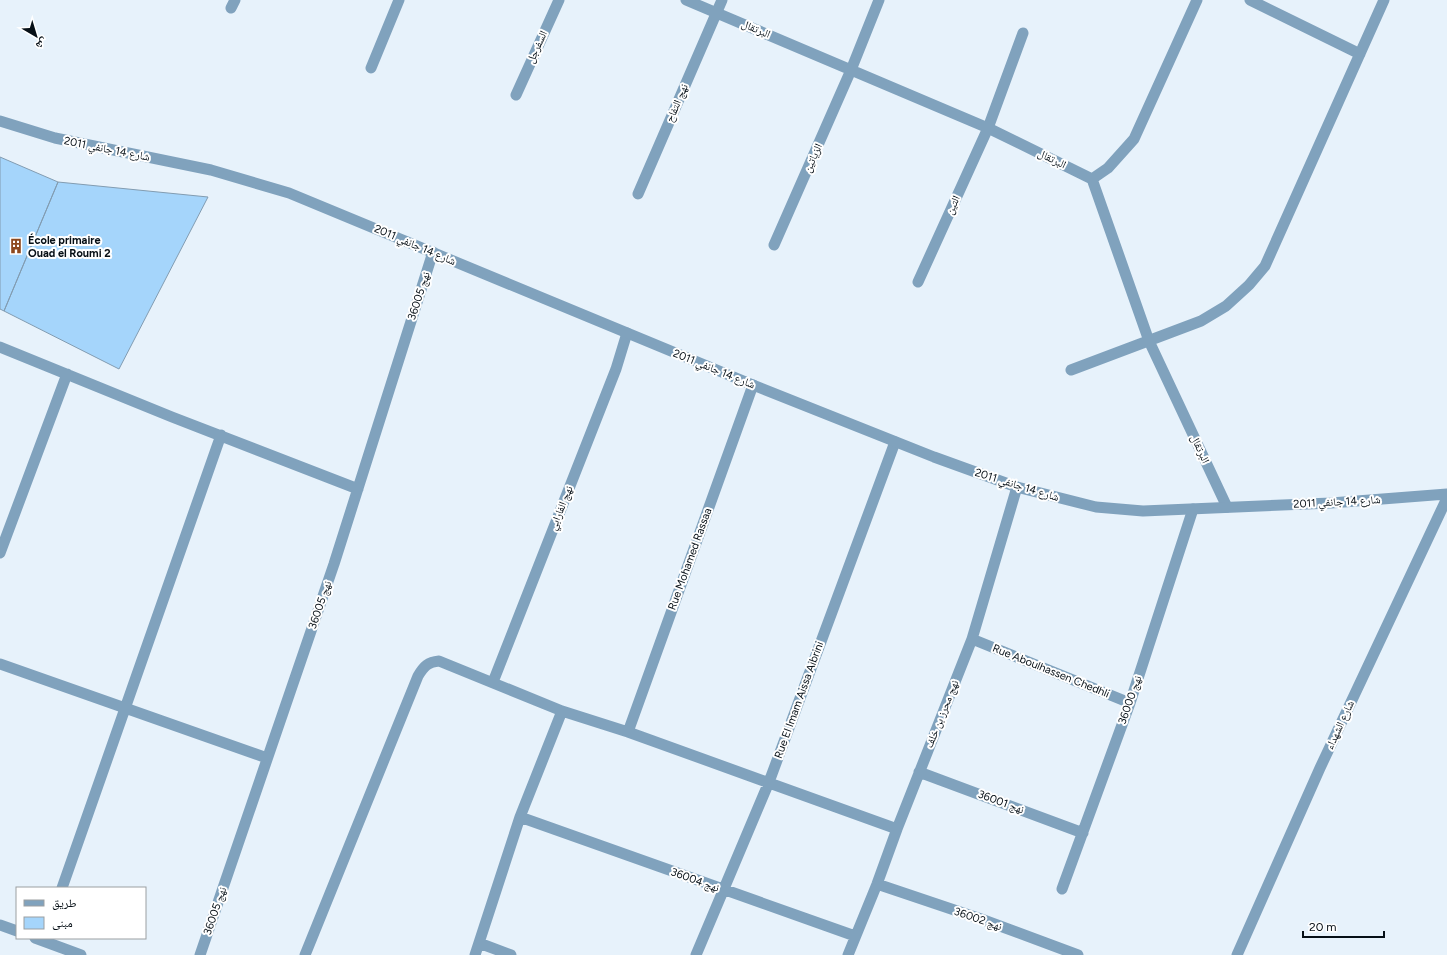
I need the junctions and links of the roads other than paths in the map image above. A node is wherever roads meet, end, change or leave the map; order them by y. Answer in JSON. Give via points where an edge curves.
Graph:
{"nodes":[{"id":1,"x":399,"y":0,"type":"edge"},
{"id":2,"x":559,"y":0,"type":"edge"},
{"id":3,"x":686,"y":0,"type":"edge"},
{"id":4,"x":722,"y":0,"type":"edge"},
{"id":5,"x":879,"y":0,"type":"edge"},
{"id":6,"x":1197,"y":0,"type":"edge"},
{"id":7,"x":1250,"y":0,"type":"edge"},
{"id":8,"x":1384,"y":0,"type":"edge"},
{"id":9,"x":717,"y":12,"type":"junction"},
{"id":10,"x":1023,"y":33,"type":"dead end"},
{"id":11,"x":1360,"y":54,"type":"junction"},
{"id":12,"x":371,"y":68,"type":"dead end"},
{"id":13,"x":851,"y":70,"type":"junction"},
{"id":14,"x":516,"y":95,"type":"dead end"},
{"id":15,"x":0,"y":121,"type":"edge"},
{"id":16,"x":988,"y":128,"type":"junction"},
{"id":17,"x":1092,"y":179,"type":"junction"},
{"id":18,"x":638,"y":194,"type":"dead end"},
{"id":19,"x":774,"y":245,"type":"dead end"},
{"id":20,"x":433,"y":252,"type":"junction"},
{"id":21,"x":918,"y":282,"type":"dead end"},
{"id":22,"x":627,"y":333,"type":"junction"},
{"id":23,"x":1149,"y":340,"type":"junction"},
{"id":24,"x":0,"y":347,"type":"edge"},
{"id":25,"x":1070,"y":370,"type":"dead end"},
{"id":26,"x":67,"y":374,"type":"junction"},
{"id":27,"x":753,"y":385,"type":"junction"},
{"id":28,"x":221,"y":435,"type":"junction"},
{"id":29,"x":895,"y":442,"type":"junction"},
{"id":30,"x":1017,"y":487,"type":"junction"},
{"id":31,"x":358,"y":489,"type":"junction"},
{"id":32,"x":1447,"y":494,"type":"edge"},
{"id":33,"x":1447,"y":498,"type":"edge"},
{"id":34,"x":1227,"y":507,"type":"junction"},
{"id":35,"x":1193,"y":509,"type":"junction"},
{"id":36,"x":0,"y":553,"type":"edge"},
{"id":37,"x":972,"y":639,"type":"junction"},
{"id":38,"x":0,"y":664,"type":"edge"},
{"id":39,"x":493,"y":682,"type":"junction"},
{"id":40,"x":1130,"y":703,"type":"junction"},
{"id":41,"x":125,"y":708,"type":"junction"},
{"id":42,"x":562,"y":711,"type":"junction"},
{"id":43,"x":628,"y":732,"type":"junction"},
{"id":44,"x":267,"y":758,"type":"junction"},
{"id":45,"x":919,"y":772,"type":"junction"},
{"id":46,"x":769,"y":782,"type":"junction"},
{"id":47,"x":520,"y":817,"type":"junction"},
{"id":48,"x":897,"y":829,"type":"junction"},
{"id":49,"x":1084,"y":833,"type":"junction"},
{"id":50,"x":877,"y":884,"type":"junction"},
{"id":51,"x":62,"y":887,"type":"edge"},
{"id":52,"x":1062,"y":889,"type":"dead end"},
{"id":53,"x":724,"y":891,"type":"junction"},
{"id":54,"x":0,"y":925,"type":"edge"},
{"id":55,"x":16,"y":932,"type":"edge"},
{"id":56,"x":855,"y":936,"type":"junction"},
{"id":57,"x":41,"y":939,"type":"edge"},
{"id":58,"x":479,"y":943,"type":"junction"},
{"id":59,"x":80,"y":955,"type":"edge"},
{"id":60,"x":200,"y":955,"type":"edge"},
{"id":61,"x":304,"y":955,"type":"edge"},
{"id":62,"x":475,"y":955,"type":"edge"},
{"id":63,"x":511,"y":955,"type":"edge"},
{"id":64,"x":696,"y":955,"type":"edge"},
{"id":65,"x":848,"y":955,"type":"edge"},
{"id":66,"x":1078,"y":955,"type":"edge"},
{"id":67,"x":1237,"y":955,"type":"edge"}],
"edges":[{"from":1,"to":12,"type":"street"},
{"from":2,"to":14,"type":"street","name":"السفرجل"},
{"from":3,"to":9,"type":"street","name":"البرتقال"},
{"from":4,"to":9,"type":"street","name":"نهج التفاح"},
{"from":5,"to":13,"type":"street","name":"الزياتين"},
{"from":6,"to":17,"type":"street","via":[[1134,139],[1108,168]]},
{"from":7,"to":11,"type":"street"},
{"from":8,"to":11,"type":"street"},
{"from":9,"to":13,"type":"street","name":"البرتقال"},
{"from":9,"to":18,"type":"street","name":"نهج التفاح"},
{"from":10,"to":16,"type":"street","name":"التين"},
{"from":11,"to":23,"type":"street","via":[[1265,266],[1250,285],[1226,306],[1200,321]]},
{"from":13,"to":16,"type":"street","name":"البرتقال"},
{"from":13,"to":19,"type":"street","name":"الزياتين"},
{"from":15,"to":20,"type":"street","name":"شارع 14 جانفي 2011","via":[[55,138],[211,170],[290,193]]},
{"from":16,"to":17,"type":"street","name":"البرتقال"},
{"from":16,"to":21,"type":"street","name":"التين"},
{"from":17,"to":23,"type":"street","name":"البرتقال"},
{"from":20,"to":22,"type":"street","name":"شارع 14 جانفي 2011"},
{"from":20,"to":31,"type":"street","name":"نهج 36005"},
{"from":22,"to":27,"type":"street","name":"شارع 14 جانفي 2011"},
{"from":22,"to":39,"type":"street","name":"نهج الفارابي","via":[[616,369]]},
{"from":23,"to":25,"type":"street"},
{"from":23,"to":34,"type":"street","name":"البرتقال"},
{"from":24,"to":26,"type":"street"},
{"from":26,"to":28,"type":"street"},
{"from":26,"to":36,"type":"street"},
{"from":27,"to":29,"type":"street","name":"شارع 14 جانفي 2011"},
{"from":27,"to":43,"type":"street","name":"Rue Mohamed Rassaa"},
{"from":28,"to":31,"type":"street"},
{"from":28,"to":41,"type":"street"},
{"from":29,"to":30,"type":"street","name":"شارع 14 جانفي 2011"},
{"from":29,"to":46,"type":"street","name":"Rue El Imam Aissa Aibrini"},
{"from":30,"to":35,"type":"street","name":"شارع 14 جانفي 2011","via":[[1096,507],[1142,511]]},
{"from":30,"to":37,"type":"street","name":"نهج محرز بن خلف"},
{"from":31,"to":44,"type":"street","name":"نهج 36005"},
{"from":32,"to":34,"type":"street","name":"شارع 14 جانفي 2011","via":[[1331,503]]},
{"from":33,"to":67,"type":"street","name":"شارع الشهداء","via":[[1320,768]]},
{"from":34,"to":35,"type":"street","name":"شارع 14 جانفي 2011"},
{"from":35,"to":40,"type":"street","name":"نهج 36000"},
{"from":37,"to":40,"type":"street","name":"Rue Aboulhassen Chedhli"},
{"from":37,"to":45,"type":"street","name":"نهج محرز بن خلف"},
{"from":38,"to":41,"type":"street"},
{"from":39,"to":42,"type":"street"},
{"from":39,"to":61,"type":"street","via":[[439,661],[430,662],[423,668]]},
{"from":40,"to":49,"type":"street","name":"نهج 36000"},
{"from":41,"to":44,"type":"street"},
{"from":41,"to":51,"type":"street"},
{"from":42,"to":43,"type":"street"},
{"from":42,"to":47,"type":"street"},
{"from":43,"to":46,"type":"street"},
{"from":44,"to":60,"type":"street","name":"نهج 36005"},
{"from":45,"to":48,"type":"street","name":"نهج محرز بن خلف"},
{"from":45,"to":49,"type":"street","name":"نهج 36001"},
{"from":46,"to":48,"type":"street"},
{"from":46,"to":53,"type":"street","name":"Rue El Imam Aissa Aibrini"},
{"from":47,"to":53,"type":"street","name":"نهج 36004"},
{"from":47,"to":58,"type":"street"},
{"from":48,"to":50,"type":"street","name":"نهج محرز بن خلف"},
{"from":49,"to":52,"type":"street","name":"نهج 36000"},
{"from":50,"to":56,"type":"street","name":"نهج محرز بن خلف"},
{"from":50,"to":66,"type":"street","name":"نهج 36002"},
{"from":53,"to":56,"type":"street","name":"نهج 36004"},
{"from":53,"to":64,"type":"street","name":"Rue El Imam Aissa Aibrini"},
{"from":54,"to":55,"type":"street"},
{"from":56,"to":65,"type":"street","name":"نهج محرز بن خلف"},
{"from":57,"to":59,"type":"street"},
{"from":58,"to":62,"type":"street"},
{"from":58,"to":63,"type":"street"}]}
